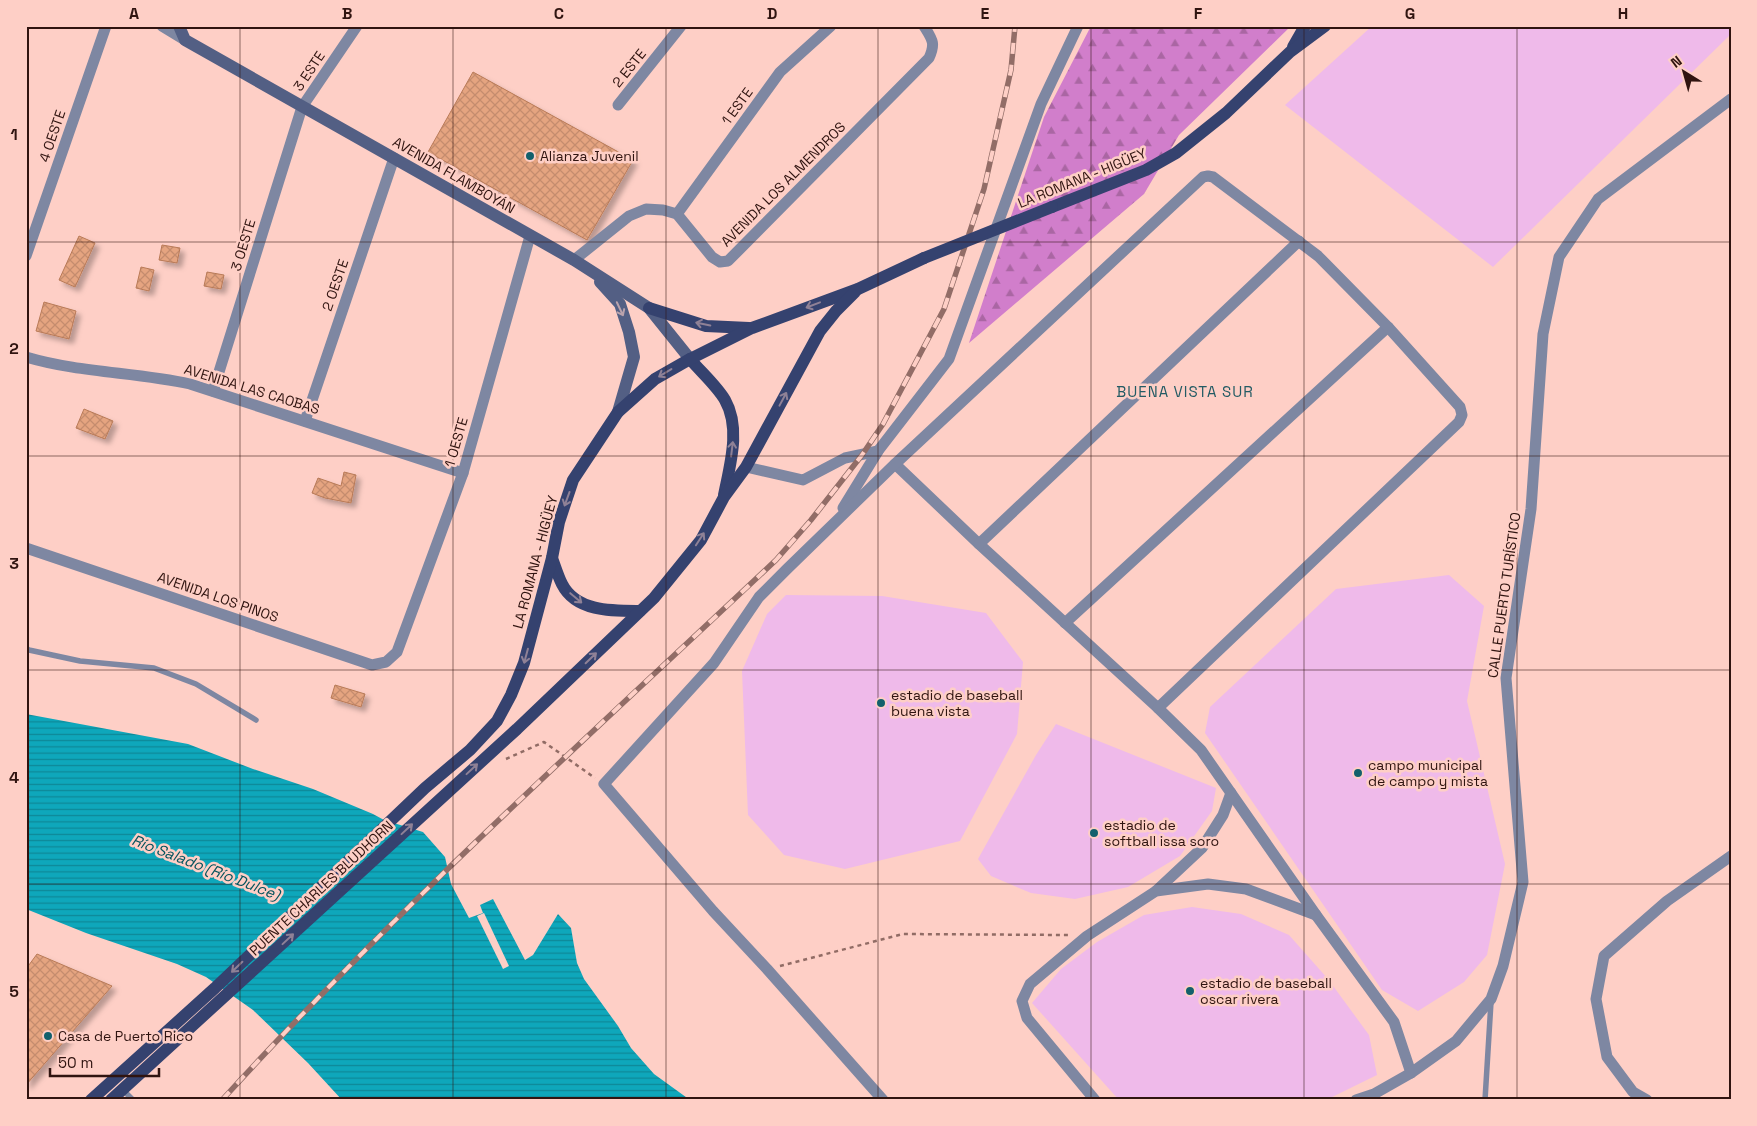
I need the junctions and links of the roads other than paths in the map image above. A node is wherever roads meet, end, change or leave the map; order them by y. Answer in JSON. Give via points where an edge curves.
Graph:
{"nodes":[{"id":1,"x":106,"y":26,"type":"edge"},
{"id":2,"x":162,"y":26,"type":"edge"},
{"id":3,"x":179,"y":26,"type":"edge"},
{"id":4,"x":357,"y":26,"type":"edge"},
{"id":5,"x":681,"y":26,"type":"edge"},
{"id":6,"x":831,"y":26,"type":"edge"},
{"id":7,"x":924,"y":26,"type":"edge"},
{"id":8,"x":1078,"y":26,"type":"edge"},
{"id":9,"x":1305,"y":26,"type":"edge"},
{"id":10,"x":1325,"y":26,"type":"edge"},
{"id":11,"x":185,"y":40,"type":"junction"},
{"id":12,"x":1290,"y":52,"type":"junction"},
{"id":13,"x":1731,"y":99,"type":"edge"},
{"id":14,"x":618,"y":104,"type":"dead end"},
{"id":15,"x":302,"y":107,"type":"junction"},
{"id":16,"x":394,"y":158,"type":"junction"},
{"id":17,"x":677,"y":214,"type":"junction"},
{"id":18,"x":530,"y":236,"type":"junction"},
{"id":19,"x":1299,"y":241,"type":"junction"},
{"id":20,"x":26,"y":256,"type":"edge"},
{"id":21,"x":574,"y":260,"type":"junction"},
{"id":22,"x":590,"y":271,"type":"junction"},
{"id":23,"x":858,"y":289,"type":"junction"},
{"id":24,"x":649,"y":308,"type":"junction"},
{"id":25,"x":1388,"y":327,"type":"junction"},
{"id":26,"x":752,"y":328,"type":"junction"},
{"id":27,"x":26,"y":357,"type":"edge"},
{"id":28,"x":690,"y":358,"type":"junction"},
{"id":29,"x":213,"y":391,"type":"junction"},
{"id":30,"x":618,"y":412,"type":"junction"},
{"id":31,"x":305,"y":421,"type":"junction"},
{"id":32,"x":878,"y":451,"type":"junction"},
{"id":33,"x":895,"y":464,"type":"junction"},
{"id":34,"x":746,"y":467,"type":"junction"},
{"id":35,"x":463,"y":474,"type":"junction"},
{"id":36,"x":724,"y":497,"type":"junction"},
{"id":37,"x":834,"y":522,"type":"junction"},
{"id":38,"x":979,"y":544,"type":"junction"},
{"id":39,"x":26,"y":548,"type":"edge"},
{"id":40,"x":552,"y":558,"type":"junction"},
{"id":41,"x":640,"y":611,"type":"junction"},
{"id":42,"x":1065,"y":623,"type":"junction"},
{"id":43,"x":26,"y":648,"type":"edge"},
{"id":44,"x":397,"y":652,"type":"joint"},
{"id":45,"x":1158,"y":708,"type":"junction"},
{"id":46,"x":256,"y":720,"type":"dead end"},
{"id":47,"x":425,"y":788,"type":"joint"},
{"id":48,"x":1231,"y":793,"type":"junction"},
{"id":49,"x":436,"y":802,"type":"joint"},
{"id":50,"x":1731,"y":856,"type":"edge"},
{"id":51,"x":1156,"y":891,"type":"junction"},
{"id":52,"x":1316,"y":915,"type":"junction"},
{"id":53,"x":1491,"y":999,"type":"junction"},
{"id":54,"x":1411,"y":1073,"type":"junction"},
{"id":55,"x":122,"y":1094,"type":"edge"},
{"id":56,"x":1374,"y":1097,"type":"edge"},
{"id":57,"x":91,"y":1100,"type":"edge"},
{"id":58,"x":111,"y":1100,"type":"edge"},
{"id":59,"x":133,"y":1100,"type":"edge"},
{"id":60,"x":882,"y":1100,"type":"edge"},
{"id":61,"x":1095,"y":1100,"type":"edge"},
{"id":62,"x":1356,"y":1100,"type":"edge"},
{"id":63,"x":1485,"y":1100,"type":"edge"},
{"id":64,"x":1647,"y":1100,"type":"edge"}],
"edges":[{"from":1,"to":20,"type":"street","name":"4 OESTE"},
{"from":2,"to":11,"type":"street"},
{"from":3,"to":11,"type":"street"},
{"from":4,"to":15,"type":"street","name":"3 ESTE"},
{"from":5,"to":14,"type":"street","name":"2 ESTE"},
{"from":6,"to":17,"type":"street","name":"1 ESTE","via":[[780,72]]},
{"from":7,"to":17,"type":"street","name":"AVENIDA LOS ALMENDROS","via":[[934,49],[929,58],[728,261],[720,262],[712,257]]},
{"from":8,"to":32,"type":"street","via":[[1041,104],[949,359]]},
{"from":9,"to":12,"type":"main road","name":"LA ROMANA - HIGÜEY"},
{"from":10,"to":12,"type":"main road","name":"LA ROMANA - HIGÜEY"},
{"from":11,"to":15,"type":"street","name":"AVENIDA FLAMBOYÁN"},
{"from":12,"to":23,"type":"main road","name":"LA ROMANA - HIGÜEY","bridge":true,"via":[[1226,113],[1176,154],[1146,170],[924,258]]},
{"from":13,"to":53,"type":"street","name":"CALLE PUERTO TURÍSTICO","via":[[1598,199],[1559,257],[1543,334],[1531,509],[1506,678],[1523,882],[1503,966]]},
{"from":15,"to":16,"type":"street","name":"AVENIDA FLAMBOYÁN"},
{"from":15,"to":29,"type":"street","name":"3 OESTE"},
{"from":16,"to":18,"type":"street","name":"AVENIDA FLAMBOYÁN"},
{"from":16,"to":31,"type":"street","name":"2 OESTE"},
{"from":17,"to":21,"type":"street","via":[[646,209],[629,216]]},
{"from":18,"to":21,"type":"street","name":"AVENIDA FLAMBOYÁN"},
{"from":18,"to":35,"type":"street","name":"1 OESTE"},
{"from":19,"to":25,"type":"street"},
{"from":19,"to":33,"type":"street","via":[[1212,177],[1203,177]]},
{"from":19,"to":38,"type":"street"},
{"from":21,"to":22,"type":"street","name":"AVENIDA FLAMBOYÁN"},
{"from":22,"to":24,"type":"street","name":"AVENIDA FLAMBOYÁN"},
{"from":22,"to":30,"type":"street","one_way":true,"via":[[620,304],[634,357]]},
{"from":23,"to":26,"type":"main road","name":"LA ROMANA - HIGÜEY","one_way":true},
{"from":34,"to":23,"type":"main road","name":"LA ROMANA - HIGÜEY","one_way":true,"via":[[820,331]]},
{"from":26,"to":24,"type":"main road","one_way":true,"via":[[706,326]]},
{"from":24,"to":28,"type":"street","name":"AVENIDA FLAMBOYÁN"},
{"from":25,"to":42,"type":"street"},
{"from":25,"to":45,"type":"street","via":[[1460,407],[1462,415],[1459,422]]},
{"from":26,"to":28,"type":"main road","name":"LA ROMANA - HIGÜEY"},
{"from":27,"to":29,"type":"street","name":"AVENIDA LAS CAOBAS","via":[[70,368],[166,379]]},
{"from":28,"to":30,"type":"main road","name":"LA ROMANA - HIGÜEY","one_way":true,"via":[[655,379]]},
{"from":36,"to":28,"type":"main road","one_way":true,"via":[[733,445],[733,420],[725,400]]},
{"from":29,"to":31,"type":"street","name":"AVENIDA LAS CAOBAS"},
{"from":30,"to":40,"type":"main road","name":"LA ROMANA - HIGÜEY","one_way":true,"via":[[574,480],[559,522]]},
{"from":31,"to":35,"type":"street","name":"AVENIDA LAS CAOBAS"},
{"from":32,"to":34,"type":"street","via":[[845,458],[803,480]]},
{"from":32,"to":37,"type":"street"},
{"from":33,"to":37,"type":"street"},
{"from":33,"to":38,"type":"street"},
{"from":34,"to":36,"type":"main road","name":"LA ROMANA - HIGÜEY"},
{"from":35,"to":44,"type":"street","name":"1 OESTE"},
{"from":41,"to":36,"type":"main road","name":"LA ROMANA - HIGÜEY","one_way":true,"via":[[700,540]]},
{"from":37,"to":60,"type":"street","via":[[759,597],[714,663],[604,784]]},
{"from":38,"to":42,"type":"street"},
{"from":39,"to":44,"type":"street","name":"AVENIDA LOS PINOS","via":[[372,665],[386,662]]},
{"from":40,"to":41,"type":"main road","one_way":true,"via":[[562,585],[579,602],[613,612]]},
{"from":40,"to":47,"type":"main road","name":"LA ROMANA - HIGÜEY","one_way":true,"via":[[524,663],[497,721],[470,750]]},
{"from":49,"to":41,"type":"main road","name":"LA ROMANA - HIGÜEY","one_way":true},
{"from":42,"to":45,"type":"street"},
{"from":43,"to":46,"type":"lane","via":[[80,661],[154,668],[196,684]]},
{"from":45,"to":48,"type":"street","via":[[1201,750]]},
{"from":47,"to":57,"type":"main road","name":"PUENTE CHARLES BLUDHORN","one_way":true,"via":[[215,988]]},
{"from":48,"to":51,"type":"street","via":[[1223,815],[1202,848]]},
{"from":48,"to":52,"type":"street"},
{"from":55,"to":49,"type":"main road","name":"PUENTE CHARLES BLUDHORN","one_way":true},
{"from":50,"to":64,"type":"street","via":[[1667,901],[1604,956],[1596,999],[1607,1057],[1633,1092]]},
{"from":51,"to":52,"type":"street","via":[[1208,884],[1246,889]]},
{"from":51,"to":61,"type":"street","via":[[1087,936],[1030,984],[1022,1001],[1027,1018]]},
{"from":52,"to":54,"type":"street","via":[[1394,1022]]},
{"from":53,"to":54,"type":"street","name":"CALLE PUERTO TURÍSTICO","via":[[1456,1041]]},
{"from":53,"to":63,"type":"lane"},
{"from":54,"to":56,"type":"street","name":"CALLE PUERTO TURÍSTICO"},
{"from":55,"to":58,"type":"main road","name":"PUENTE CHARLES BLUDHORN"},
{"from":55,"to":59,"type":"lane"},
{"from":56,"to":62,"type":"street","name":"CALLE PUERTO TURÍSTICO"}]}
